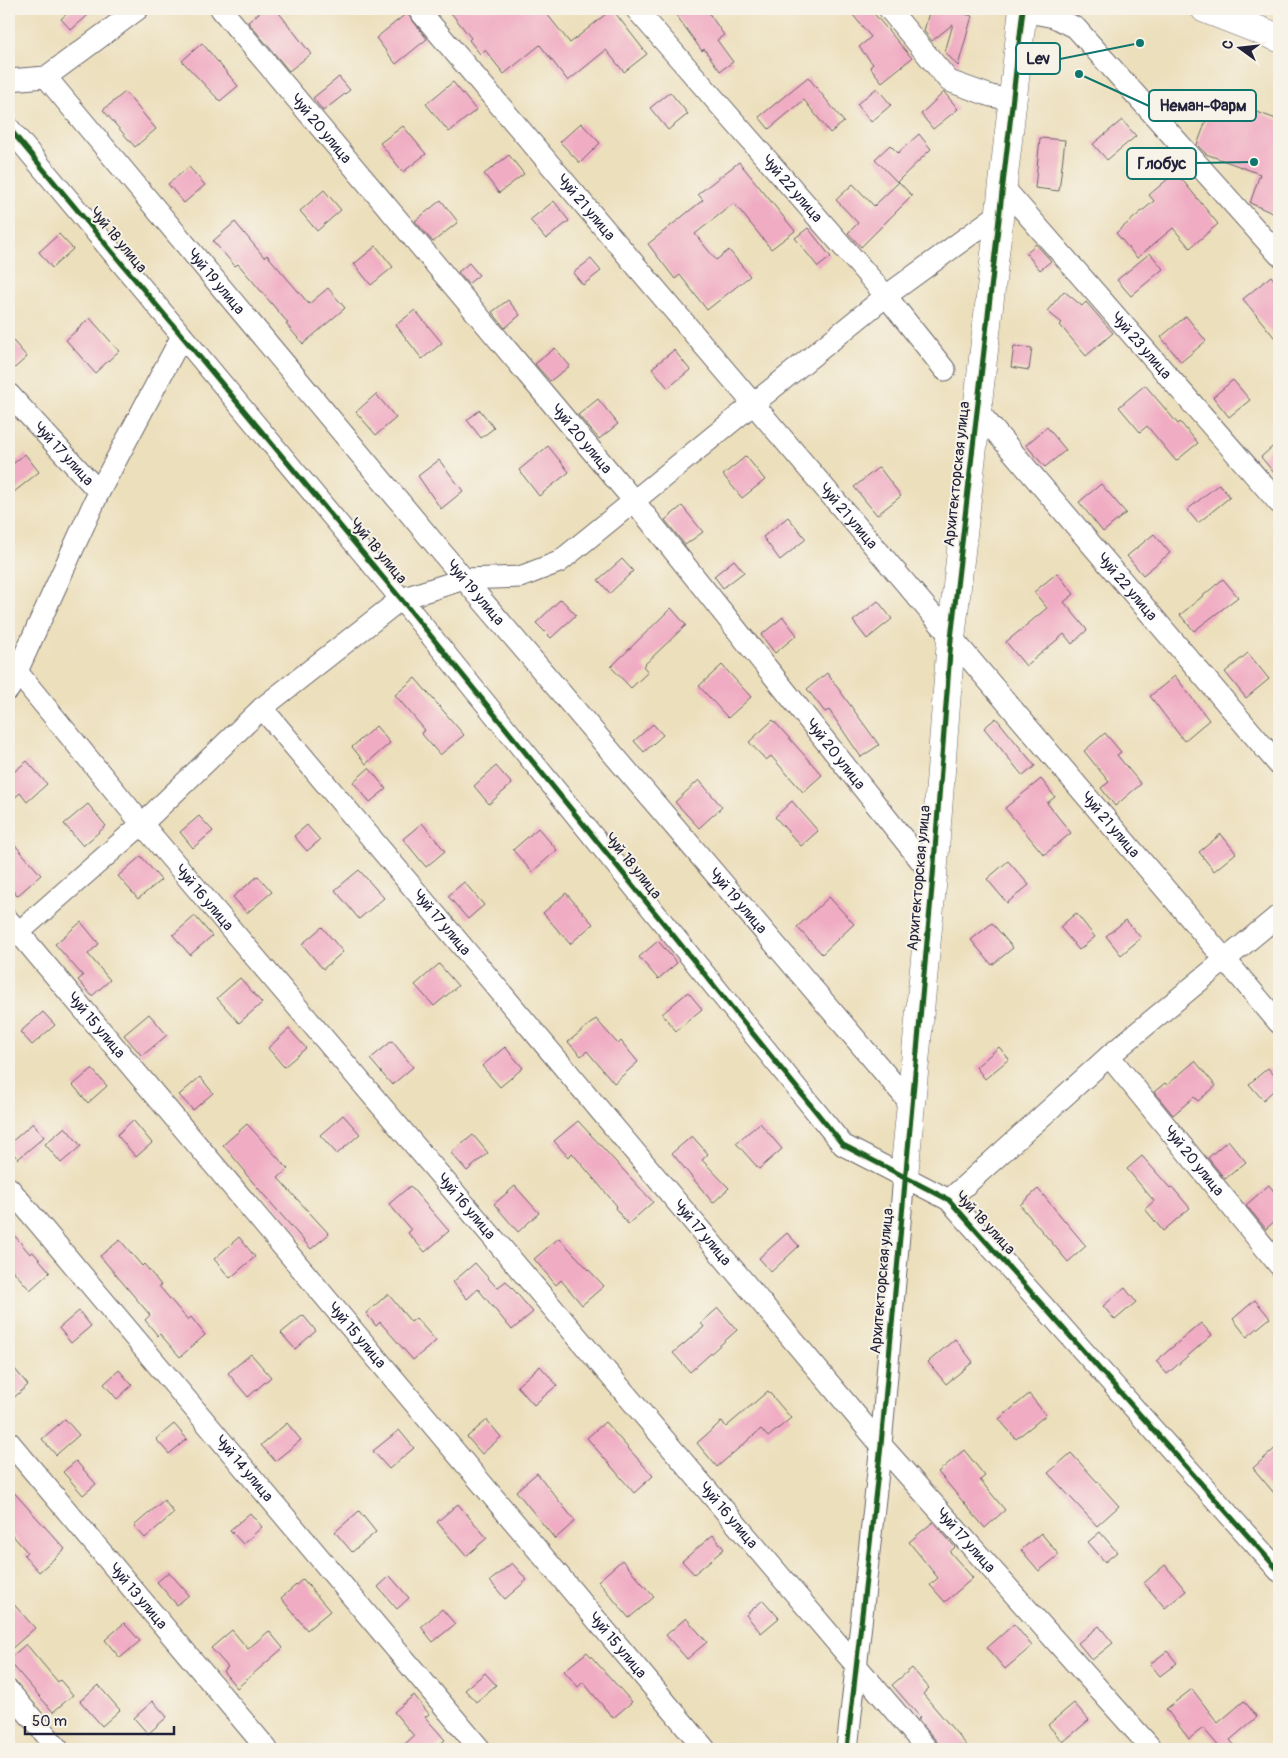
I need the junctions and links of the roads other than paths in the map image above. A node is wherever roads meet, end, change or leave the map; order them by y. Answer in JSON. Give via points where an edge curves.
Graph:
{"nodes":[{"id":1,"x":221,"y":9,"type":"edge"},
{"id":2,"x":418,"y":9,"type":"edge"},
{"id":3,"x":636,"y":9,"type":"edge"},
{"id":4,"x":889,"y":9,"type":"edge"},
{"id":5,"x":1205,"y":9,"type":"edge"},
{"id":6,"x":1023,"y":10,"type":"edge"},
{"id":7,"x":131,"y":11,"type":"edge"},
{"id":8,"x":1279,"y":38,"type":"edge"},
{"id":9,"x":46,"y":77,"type":"junction"},
{"id":10,"x":9,"y":80,"type":"edge"},
{"id":11,"x":1012,"y":100,"type":"junction"},
{"id":12,"x":9,"y":128,"type":"edge"},
{"id":13,"x":1002,"y":201,"type":"junction"},
{"id":14,"x":1279,"y":255,"type":"edge"},
{"id":15,"x":886,"y":296,"type":"junction"},
{"id":16,"x":182,"y":336,"type":"junction"},
{"id":17,"x":945,"y":370,"type":"dead end"},
{"id":18,"x":9,"y":394,"type":"edge"},
{"id":19,"x":754,"y":404,"type":"junction"},
{"id":20,"x":977,"y":410,"type":"junction"},
{"id":21,"x":99,"y":492,"type":"junction"},
{"id":22,"x":634,"y":502,"type":"junction"},
{"id":23,"x":1279,"y":503,"type":"edge"},
{"id":24,"x":464,"y":579,"type":"junction"},
{"id":25,"x":401,"y":599,"type":"junction"},
{"id":26,"x":951,"y":639,"type":"junction"},
{"id":27,"x":12,"y":674,"type":"edge"},
{"id":28,"x":262,"y":708,"type":"junction"},
{"id":29,"x":1279,"y":765,"type":"edge"},
{"id":30,"x":142,"y":824,"type":"junction"},
{"id":31,"x":933,"y":876,"type":"junction"},
{"id":32,"x":1279,"y":915,"type":"edge"},
{"id":33,"x":13,"y":927,"type":"edge"},
{"id":34,"x":1226,"y":960,"type":"junction"},
{"id":35,"x":1279,"y":1023,"type":"edge"},
{"id":36,"x":1109,"y":1056,"type":"junction"},
{"id":37,"x":911,"y":1104,"type":"junction"},
{"id":38,"x":904,"y":1176,"type":"junction"},
{"id":39,"x":9,"y":1188,"type":"edge"},
{"id":40,"x":949,"y":1200,"type":"junction"},
{"id":41,"x":1279,"y":1265,"type":"edge"},
{"id":42,"x":9,"y":1442,"type":"edge"},
{"id":43,"x":881,"y":1445,"type":"junction"},
{"id":44,"x":1279,"y":1571,"type":"edge"},
{"id":45,"x":857,"y":1668,"type":"junction"},
{"id":46,"x":9,"y":1691,"type":"edge"},
{"id":47,"x":58,"y":1749,"type":"edge"},
{"id":48,"x":267,"y":1749,"type":"edge"},
{"id":49,"x":480,"y":1749,"type":"edge"},
{"id":50,"x":705,"y":1749,"type":"edge"},
{"id":51,"x":847,"y":1749,"type":"edge"},
{"id":52,"x":927,"y":1749,"type":"edge"},
{"id":53,"x":1152,"y":1749,"type":"edge"}],
"edges":[{"from":1,"to":22,"type":"street","name":"Чуй 20 улица"},
{"from":2,"to":19,"type":"street","name":"Чуй 21 улица"},
{"from":3,"to":15,"type":"street","name":"Чуй 22 улица"},
{"from":4,"to":11,"type":"street","via":[[949,81]]},
{"from":5,"to":8,"type":"street"},
{"from":6,"to":11,"type":"street","name":"Архитекторская улица"},
{"from":6,"to":14,"type":"street","via":[[1054,17],[1076,28]]},
{"from":7,"to":9,"type":"street"},
{"from":9,"to":10,"type":"street"},
{"from":9,"to":24,"type":"street","name":"Чуй 19 улица"},
{"from":11,"to":13,"type":"street","name":"Архитекторская улица"},
{"from":12,"to":16,"type":"street","name":"Чуй 18 улица"},
{"from":13,"to":15,"type":"street"},
{"from":13,"to":20,"type":"street","name":"Архитекторская улица"},
{"from":13,"to":23,"type":"street","name":"Чуй 23 улица"},
{"from":15,"to":17,"type":"street","name":"Чуй 22 улица"},
{"from":15,"to":19,"type":"street"},
{"from":16,"to":21,"type":"street"},
{"from":16,"to":25,"type":"street","name":"Чуй 18 улица"},
{"from":18,"to":21,"type":"street","name":"Чуй 17 улица"},
{"from":19,"to":22,"type":"street"},
{"from":19,"to":26,"type":"street","name":"Чуй 21 улица"},
{"from":20,"to":26,"type":"street","name":"Архитекторская улица"},
{"from":20,"to":29,"type":"street","name":"Чуй 22 улица"},
{"from":21,"to":27,"type":"street"},
{"from":22,"to":24,"type":"street","via":[[559,562],[520,576]]},
{"from":22,"to":31,"type":"street","name":"Чуй 20 улица"},
{"from":24,"to":25,"type":"street"},
{"from":24,"to":37,"type":"street","name":"Чуй 19 улица"},
{"from":25,"to":28,"type":"street"},
{"from":25,"to":38,"type":"street","name":"Чуй 18 улица","via":[[843,1145]]},
{"from":26,"to":31,"type":"street","name":"Архитекторская улица"},
{"from":26,"to":34,"type":"street","name":"Чуй 21 улица"},
{"from":27,"to":30,"type":"street","name":"Чуй 16 улица"},
{"from":28,"to":30,"type":"street"},
{"from":28,"to":43,"type":"street","name":"Чуй 17 улица"},
{"from":30,"to":33,"type":"street"},
{"from":30,"to":45,"type":"street","name":"Чуй 16 улица"},
{"from":31,"to":37,"type":"street","name":"Архитекторская улица"},
{"from":32,"to":34,"type":"street"},
{"from":33,"to":50,"type":"street","name":"Чуй 15 улица"},
{"from":34,"to":35,"type":"street","name":"Чуй 21 улица"},
{"from":34,"to":36,"type":"street"},
{"from":36,"to":40,"type":"street"},
{"from":36,"to":41,"type":"street","name":"Чуй 20 улица"},
{"from":37,"to":38,"type":"street","name":"Архитекторская улица"},
{"from":38,"to":40,"type":"street","name":"Чуй 18 улица"},
{"from":38,"to":43,"type":"street","name":"Архитекторская улица"},
{"from":39,"to":49,"type":"street","name":"Чуй 14 улица"},
{"from":40,"to":44,"type":"street","name":"Чуй 18 улица"},
{"from":42,"to":48,"type":"street","name":"Чуй 13 улица"},
{"from":43,"to":45,"type":"street","name":"Архитекторская улица"},
{"from":43,"to":53,"type":"street","name":"Чуй 17 улица"},
{"from":45,"to":51,"type":"street","name":"Архитекторская улица"},
{"from":45,"to":52,"type":"street","name":"Чуй 16 улица"},
{"from":46,"to":47,"type":"street"}]}
